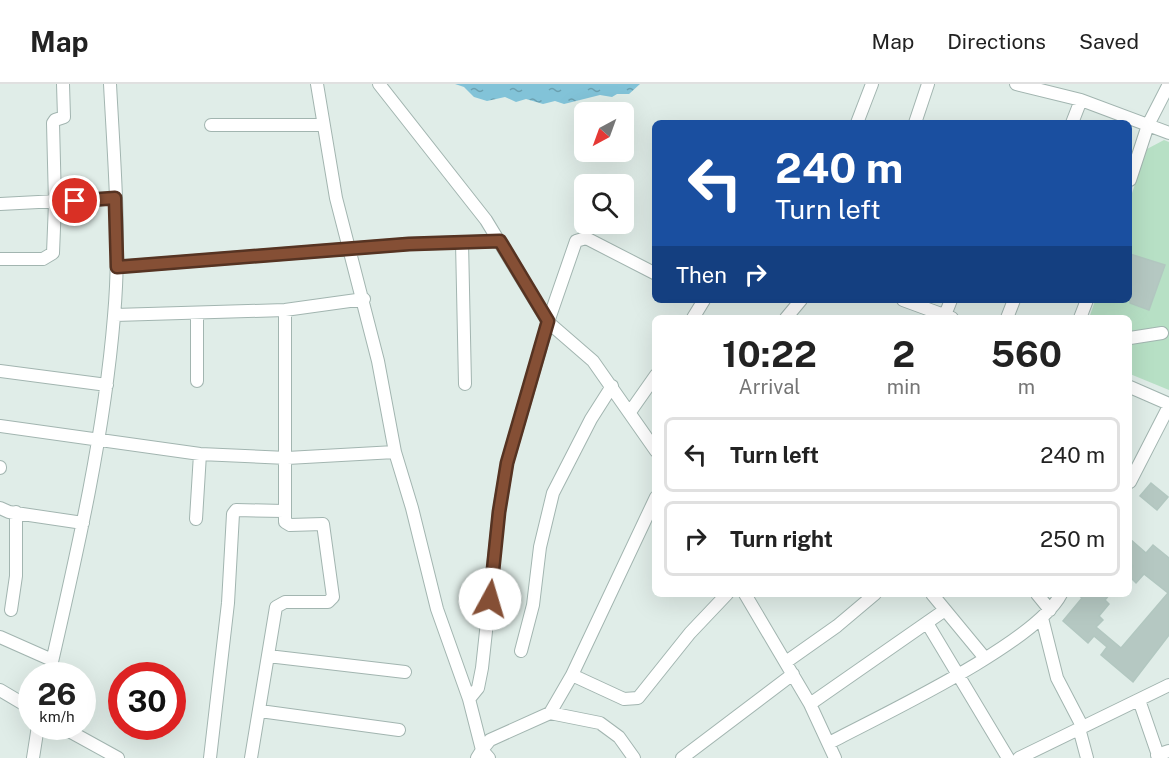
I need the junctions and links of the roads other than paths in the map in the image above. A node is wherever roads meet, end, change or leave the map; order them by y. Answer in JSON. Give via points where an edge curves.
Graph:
{"nodes":[{"id":1,"x":63,"y":84,"type":"edge"},
{"id":2,"x":110,"y":84,"type":"edge"},
{"id":3,"x":317,"y":84,"type":"edge"},
{"id":4,"x":379,"y":84,"type":"edge"},
{"id":5,"x":872,"y":84,"type":"edge"},
{"id":6,"x":928,"y":84,"type":"edge"},
{"id":7,"x":1016,"y":84,"type":"edge"},
{"id":8,"x":1169,"y":84,"type":"edge"},
{"id":9,"x":1081,"y":100,"type":"junction"},
{"id":10,"x":858,"y":120,"type":"edge"},
{"id":11,"x":916,"y":120,"type":"edge"},
{"id":12,"x":1073,"y":120,"type":"edge"},
{"id":13,"x":211,"y":125,"type":"dead end"},
{"id":14,"x":322,"y":125,"type":"junction"},
{"id":15,"x":1148,"y":125,"type":"junction"},
{"id":16,"x":1169,"y":133,"type":"edge"},
{"id":17,"x":1132,"y":174,"type":"edge"},
{"id":18,"x":115,"y":198,"type":"junction"},
{"id":19,"x":55,"y":203,"type":"junction"},
{"id":20,"x":0,"y":204,"type":"edge"},
{"id":21,"x":500,"y":241,"type":"junction"},
{"id":22,"x":462,"y":242,"type":"junction"},
{"id":23,"x":349,"y":249,"type":"junction"},
{"id":24,"x":1,"y":259,"type":"edge"},
{"id":25,"x":117,"y":267,"type":"junction"},
{"id":26,"x":652,"y":272,"type":"edge"},
{"id":27,"x":364,"y":299,"type":"junction"},
{"id":28,"x":799,"y":303,"type":"edge"},
{"id":29,"x":911,"y":303,"type":"edge"},
{"id":30,"x":285,"y":310,"type":"junction"},
{"id":31,"x":197,"y":314,"type":"junction"},
{"id":32,"x":115,"y":315,"type":"junction"},
{"id":33,"x":789,"y":315,"type":"edge"},
{"id":34,"x":944,"y":315,"type":"edge"},
{"id":35,"x":548,"y":321,"type":"junction"},
{"id":36,"x":1162,"y":333,"type":"dead end"},
{"id":37,"x":1132,"y":338,"type":"edge"},
{"id":38,"x":0,"y":371,"type":"edge"},
{"id":39,"x":197,"y":381,"type":"dead end"},
{"id":40,"x":652,"y":381,"type":"edge"},
{"id":41,"x":465,"y":384,"type":"dead end"},
{"id":42,"x":107,"y":385,"type":"junction"},
{"id":43,"x":612,"y":386,"type":"junction"},
{"id":44,"x":1132,"y":388,"type":"edge"},
{"id":45,"x":1169,"y":405,"type":"edge"},
{"id":46,"x":630,"y":412,"type":"junction"},
{"id":47,"x":0,"y":426,"type":"edge"},
{"id":48,"x":97,"y":440,"type":"junction"},
{"id":49,"x":652,"y":445,"type":"edge"},
{"id":50,"x":395,"y":452,"type":"junction"},
{"id":51,"x":200,"y":454,"type":"junction"},
{"id":52,"x":287,"y":458,"type":"junction"},
{"id":53,"x":1132,"y":478,"type":"edge"},
{"id":54,"x":652,"y":505,"type":"edge"},
{"id":55,"x":0,"y":508,"type":"edge"},
{"id":56,"x":16,"y":512,"type":"junction"},
{"id":57,"x":284,"y":512,"type":"junction"},
{"id":58,"x":196,"y":519,"type":"dead end"},
{"id":59,"x":83,"y":523,"type":"junction"},
{"id":60,"x":725,"y":597,"type":"edge"},
{"id":61,"x":747,"y":597,"type":"edge"},
{"id":62,"x":871,"y":597,"type":"edge"},
{"id":63,"x":934,"y":597,"type":"edge"},
{"id":64,"x":1038,"y":597,"type":"edge"},
{"id":65,"x":1059,"y":597,"type":"edge"},
{"id":66,"x":11,"y":610,"type":"dead end"},
{"id":67,"x":945,"y":610,"type":"junction"},
{"id":68,"x":1046,"y":614,"type":"junction"},
{"id":69,"x":927,"y":623,"type":"junction"},
{"id":70,"x":0,"y":637,"type":"edge"},
{"id":71,"x":520,"y":651,"type":"dead end"},
{"id":72,"x":268,"y":656,"type":"junction"},
{"id":73,"x":984,"y":657,"type":"junction"},
{"id":74,"x":52,"y":660,"type":"joint"},
{"id":75,"x":786,"y":662,"type":"junction"},
{"id":76,"x":405,"y":672,"type":"dead end"},
{"id":77,"x":959,"y":672,"type":"junction"},
{"id":78,"x":572,"y":675,"type":"junction"},
{"id":79,"x":792,"y":675,"type":"junction"},
{"id":80,"x":1169,"y":685,"type":"edge"},
{"id":81,"x":0,"y":690,"type":"edge"},
{"id":82,"x":469,"y":699,"type":"junction"},
{"id":83,"x":1139,"y":700,"type":"junction"},
{"id":84,"x":18,"y":701,"type":"edge"},
{"id":85,"x":810,"y":704,"type":"junction"},
{"id":86,"x":260,"y":711,"type":"junction"},
{"id":87,"x":550,"y":713,"type":"junction"},
{"id":88,"x":1081,"y":727,"type":"junction"},
{"id":89,"x":399,"y":730,"type":"dead end"},
{"id":90,"x":36,"y":740,"type":"edge"},
{"id":91,"x":85,"y":740,"type":"edge"},
{"id":92,"x":829,"y":743,"type":"junction"},
{"id":93,"x":1039,"y":753,"type":"edge"},
{"id":94,"x":482,"y":755,"type":"edge"},
{"id":95,"x":1162,"y":755,"type":"edge"},
{"id":96,"x":33,"y":758,"type":"edge"},
{"id":97,"x":118,"y":758,"type":"edge"},
{"id":98,"x":210,"y":758,"type":"edge"},
{"id":99,"x":251,"y":758,"type":"edge"},
{"id":100,"x":634,"y":758,"type":"edge"},
{"id":101,"x":682,"y":758,"type":"edge"},
{"id":102,"x":835,"y":758,"type":"edge"},
{"id":103,"x":1008,"y":758,"type":"edge"},
{"id":104,"x":1019,"y":758,"type":"edge"},
{"id":105,"x":1087,"y":758,"type":"edge"}],
"edges":[{"from":1,"to":19,"type":"street","via":[[64,117],[53,123]]},
{"from":2,"to":18,"type":"street"},
{"from":3,"to":14,"type":"street"},
{"from":4,"to":21,"type":"street"},
{"from":5,"to":10,"type":"street"},
{"from":6,"to":11,"type":"street"},
{"from":7,"to":9,"type":"street"},
{"from":8,"to":15,"type":"street"},
{"from":9,"to":12,"type":"street"},
{"from":9,"to":15,"type":"street"},
{"from":13,"to":14,"type":"street"},
{"from":14,"to":23,"type":"street"},
{"from":15,"to":16,"type":"street"},
{"from":15,"to":17,"type":"street"},
{"from":18,"to":19,"type":"street"},
{"from":18,"to":25,"type":"street"},
{"from":19,"to":20,"type":"street"},
{"from":19,"to":24,"type":"street","via":[[54,249],[50,257]]},
{"from":21,"to":22,"type":"street"},
{"from":21,"to":35,"type":"street"},
{"from":22,"to":23,"type":"street"},
{"from":22,"to":41,"type":"street"},
{"from":23,"to":25,"type":"street"},
{"from":23,"to":27,"type":"street"},
{"from":25,"to":32,"type":"street"},
{"from":26,"to":35,"type":"street","via":[[580,238]]},
{"from":27,"to":30,"type":"street"},
{"from":27,"to":50,"type":"street"},
{"from":28,"to":33,"type":"street"},
{"from":29,"to":34,"type":"street"},
{"from":30,"to":31,"type":"street"},
{"from":30,"to":52,"type":"street"},
{"from":31,"to":32,"type":"street"},
{"from":31,"to":39,"type":"street"},
{"from":32,"to":42,"type":"street"},
{"from":35,"to":43,"type":"street","via":[[593,361]]},
{"from":35,"to":82,"type":"street","via":[[507,463],[482,668],[478,688]]},
{"from":36,"to":37,"type":"street"},
{"from":38,"to":42,"type":"street"},
{"from":40,"to":46,"type":"street"},
{"from":42,"to":48,"type":"street"},
{"from":43,"to":46,"type":"street"},
{"from":43,"to":71,"type":"street","via":[[553,494],[540,547],[533,605]]},
{"from":44,"to":45,"type":"street"},
{"from":45,"to":53,"type":"street"},
{"from":46,"to":49,"type":"street"},
{"from":47,"to":48,"type":"street"},
{"from":48,"to":51,"type":"street"},
{"from":48,"to":59,"type":"street"},
{"from":50,"to":52,"type":"street"},
{"from":50,"to":82,"type":"street","via":[[437,609]]},
{"from":51,"to":52,"type":"street"},
{"from":51,"to":58,"type":"street"},
{"from":52,"to":57,"type":"street"},
{"from":54,"to":78,"type":"street"},
{"from":55,"to":56,"type":"street"},
{"from":56,"to":59,"type":"street"},
{"from":56,"to":66,"type":"street","via":[[16,576]]},
{"from":57,"to":72,"type":"street","via":[[287,524],[324,526],[333,597],[328,602],[285,602],[276,607]]},
{"from":57,"to":98,"type":"street","via":[[236,510],[233,514],[228,603]]},
{"from":59,"to":74,"type":"street"},
{"from":60,"to":78,"type":"street","via":[[690,633],[638,698],[624,699]]},
{"from":61,"to":75,"type":"street"},
{"from":62,"to":75,"type":"street"},
{"from":63,"to":67,"type":"street"},
{"from":64,"to":68,"type":"street"},
{"from":65,"to":68,"type":"street"},
{"from":67,"to":69,"type":"street"},
{"from":67,"to":73,"type":"street"},
{"from":68,"to":73,"type":"street"},
{"from":68,"to":88,"type":"street","via":[[1057,678]]},
{"from":69,"to":77,"type":"street"},
{"from":69,"to":85,"type":"street"},
{"from":70,"to":74,"type":"street"},
{"from":72,"to":76,"type":"street"},
{"from":72,"to":86,"type":"street"},
{"from":73,"to":77,"type":"street"},
{"from":75,"to":79,"type":"street"},
{"from":77,"to":92,"type":"street"},
{"from":77,"to":103,"type":"street"},
{"from":78,"to":87,"type":"street"},
{"from":79,"to":85,"type":"street"},
{"from":79,"to":101,"type":"street"},
{"from":80,"to":83,"type":"street"},
{"from":81,"to":84,"type":"street"},
{"from":82,"to":94,"type":"street"},
{"from":83,"to":88,"type":"street"},
{"from":83,"to":95,"type":"street"},
{"from":85,"to":92,"type":"street"},
{"from":86,"to":89,"type":"street"},
{"from":86,"to":99,"type":"street"},
{"from":87,"to":94,"type":"street","via":[[490,740]]},
{"from":87,"to":100,"type":"street","via":[[600,723],[619,737]]},
{"from":88,"to":93,"type":"street"},
{"from":88,"to":105,"type":"street"},
{"from":90,"to":96,"type":"street"},
{"from":91,"to":97,"type":"street"},
{"from":92,"to":102,"type":"street"},
{"from":93,"to":104,"type":"street"}]}
